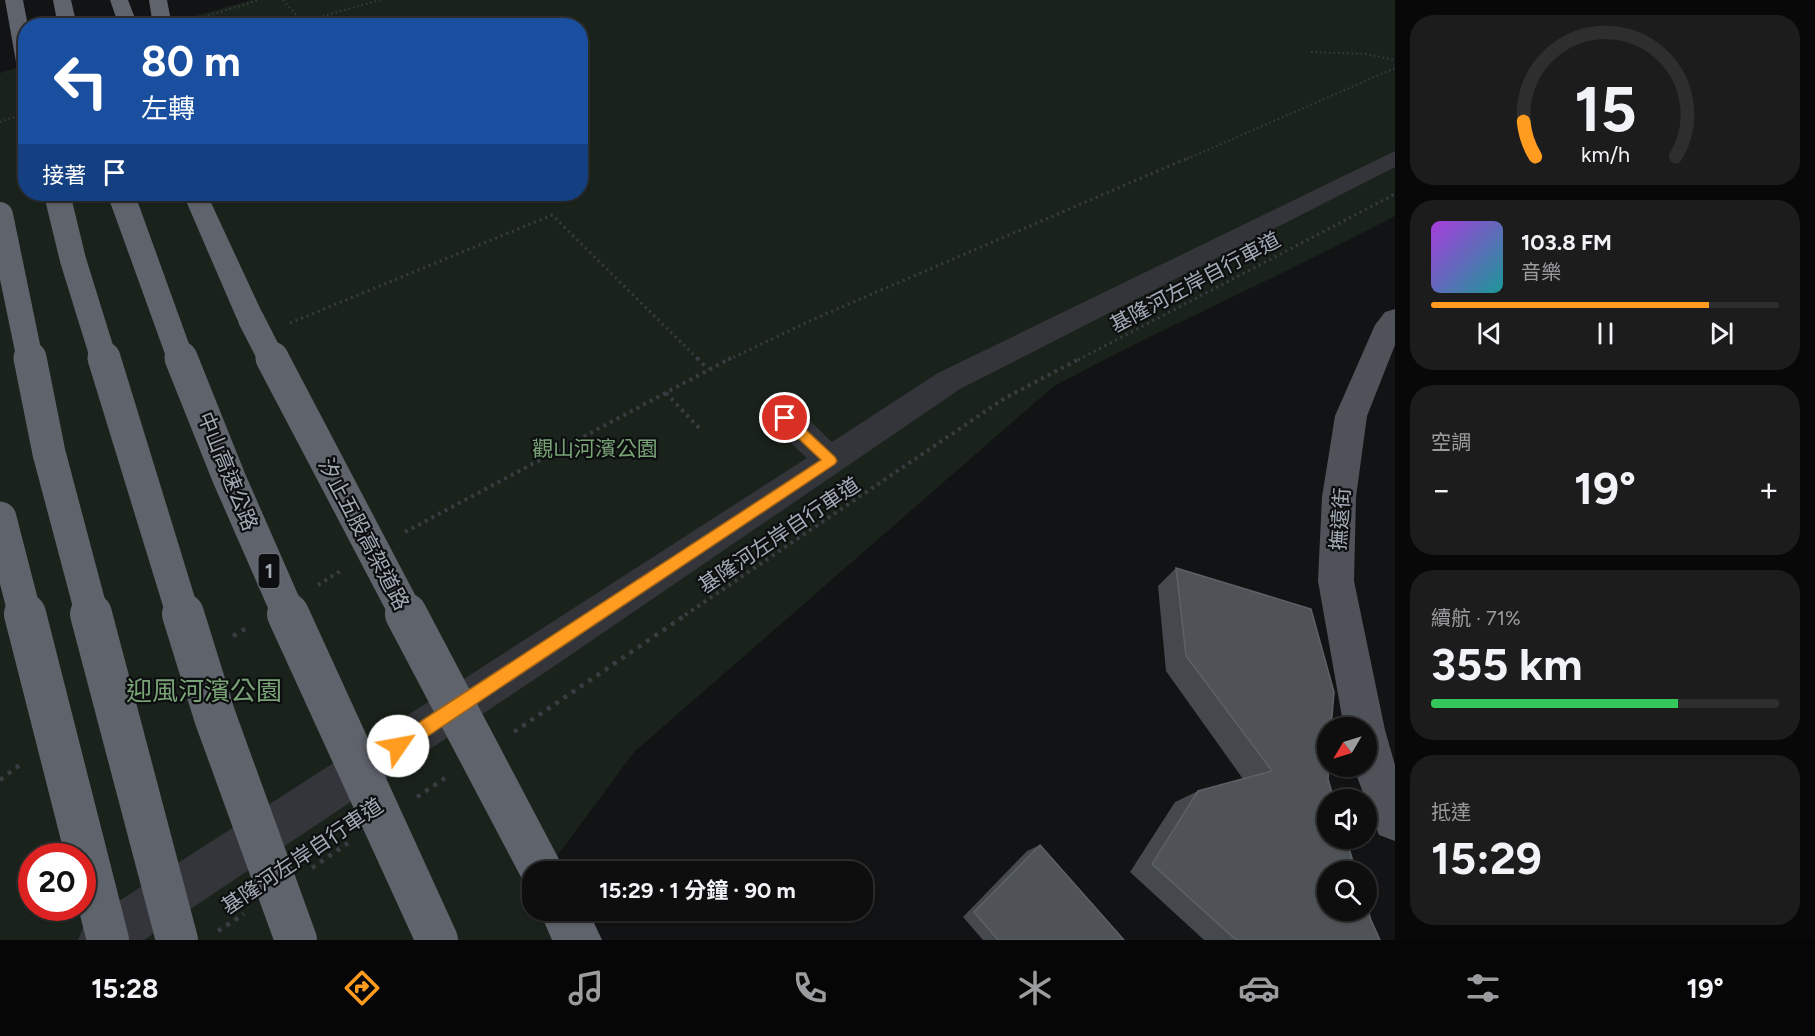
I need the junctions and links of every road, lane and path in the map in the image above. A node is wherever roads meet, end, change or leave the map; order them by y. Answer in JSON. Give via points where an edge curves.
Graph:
{"nodes":[{"id":1,"x":14,"y":0,"type":"edge"},
{"id":2,"x":62,"y":0,"type":"edge"},
{"id":3,"x":119,"y":0,"type":"edge"},
{"id":4,"x":158,"y":0,"type":"edge"},
{"id":5,"x":259,"y":0,"type":"edge"},
{"id":6,"x":283,"y":0,"type":"edge"},
{"id":7,"x":380,"y":0,"type":"edge"},
{"id":8,"x":66,"y":18,"type":"edge"},
{"id":9,"x":126,"y":18,"type":"edge"},
{"id":10,"x":161,"y":18,"type":"edge"},
{"id":11,"x":199,"y":18,"type":"edge"},
{"id":12,"x":299,"y":18,"type":"edge"},
{"id":13,"x":313,"y":18,"type":"edge"},
{"id":14,"x":18,"y":21,"type":"edge"},
{"id":15,"x":1311,"y":52,"type":"dead end"},
{"id":16,"x":1395,"y":60,"type":"edge"},
{"id":17,"x":1395,"y":68,"type":"edge"},
{"id":18,"x":18,"y":116,"type":"edge"},
{"id":19,"x":0,"y":122,"type":"edge"},
{"id":20,"x":1395,"y":158,"type":"edge"},
{"id":21,"x":1395,"y":194,"type":"edge"},
{"id":22,"x":59,"y":201,"type":"edge"},
{"id":23,"x":123,"y":201,"type":"edge"},
{"id":24,"x":198,"y":201,"type":"edge"},
{"id":25,"x":215,"y":201,"type":"edge"},
{"id":26,"x":0,"y":215,"type":"edge"},
{"id":27,"x":251,"y":319,"type":"junction"},
{"id":28,"x":1395,"y":319,"type":"edge"},
{"id":29,"x":289,"y":323,"type":"dead end"},
{"id":30,"x":708,"y":369,"type":"junction"},
{"id":31,"x":666,"y":393,"type":"junction"},
{"id":32,"x":785,"y":418,"type":"dead end"},
{"id":33,"x":699,"y":428,"type":"dead end"},
{"id":34,"x":831,"y":461,"type":"junction"},
{"id":35,"x":0,"y":518,"type":"edge"},
{"id":36,"x":404,"y":533,"type":"dead end"},
{"id":37,"x":343,"y":570,"type":"dead end"},
{"id":38,"x":312,"y":588,"type":"dead end"},
{"id":39,"x":251,"y":625,"type":"dead end"},
{"id":40,"x":231,"y":637,"type":"dead end"},
{"id":41,"x":1363,"y":717,"type":"edge"},
{"id":42,"x":511,"y":734,"type":"dead end"},
{"id":43,"x":28,"y":759,"type":"dead end"},
{"id":44,"x":1377,"y":771,"type":"edge"},
{"id":45,"x":452,"y":774,"type":"dead end"},
{"id":46,"x":0,"y":780,"type":"edge"},
{"id":47,"x":412,"y":800,"type":"dead end"},
{"id":48,"x":1395,"y":819,"type":"edge"},
{"id":49,"x":353,"y":840,"type":"dead end"},
{"id":50,"x":536,"y":861,"type":"edge"},
{"id":51,"x":303,"y":873,"type":"dead end"},
{"id":52,"x":254,"y":907,"type":"dead end"},
{"id":53,"x":568,"y":921,"type":"edge"},
{"id":54,"x":214,"y":933,"type":"dead end"},
{"id":55,"x":102,"y":940,"type":"edge"},
{"id":56,"x":108,"y":940,"type":"edge"},
{"id":57,"x":177,"y":940,"type":"edge"},
{"id":58,"x":296,"y":940,"type":"edge"},
{"id":59,"x":437,"y":940,"type":"edge"},
{"id":60,"x":578,"y":940,"type":"edge"}],
"edges":[{"from":1,"to":14,"type":"highway"},
{"from":2,"to":8,"type":"highway"},
{"from":3,"to":9,"type":"highway"},
{"from":4,"to":10,"type":"highway"},
{"from":5,"to":11,"type":"path"},
{"from":6,"to":12,"type":"path"},
{"from":7,"to":13,"type":"path"},
{"from":15,"to":16,"type":"path","via":[[1366,54]]},
{"from":17,"to":30,"type":"path","via":[[814,319]]},
{"from":18,"to":19,"type":"path"},
{"from":20,"to":34,"type":"lane","via":[[949,381]]},
{"from":21,"to":42,"type":"path","name":"基隆河左岸自行車道","via":[[1005,398]]},
{"from":22,"to":58,"type":"highway","bridge":true,"via":[[73,260],[215,717]]},
{"from":23,"to":59,"type":"highway","name":"中山高速公路","number":"1","bridge":true,"via":[[233,489]]},
{"from":24,"to":27,"type":"highway","name":"汐止五股高架道路"},
{"from":25,"to":27,"type":"highway"},
{"from":26,"to":57,"type":"highway","bridge":true,"via":[[49,453]]},
{"from":27,"to":50,"type":"highway","name":"汐止五股高架道路","bridge":true},
{"from":28,"to":41,"type":"main road","name":"撫遠街","via":[[1351,416],[1340,497],[1336,581]]},
{"from":29,"to":30,"type":"path","via":[[552,215]]},
{"from":30,"to":31,"type":"path"},
{"from":31,"to":33,"type":"path"},
{"from":31,"to":36,"type":"path"},
{"from":32,"to":34,"type":"lane"},
{"from":34,"to":55,"type":"lane"},
{"from":35,"to":56,"type":"highway","bridge":true},
{"from":37,"to":38,"type":"path"},
{"from":39,"to":40,"type":"path"},
{"from":43,"to":46,"type":"path"},
{"from":44,"to":48,"type":"main road"},
{"from":45,"to":47,"type":"path","name":"基隆河左岸自行車道"},
{"from":49,"to":51,"type":"path","name":"基隆河左岸自行車道"},
{"from":52,"to":54,"type":"path","name":"基隆河左岸自行車道"},
{"from":53,"to":60,"type":"highway"}]}
